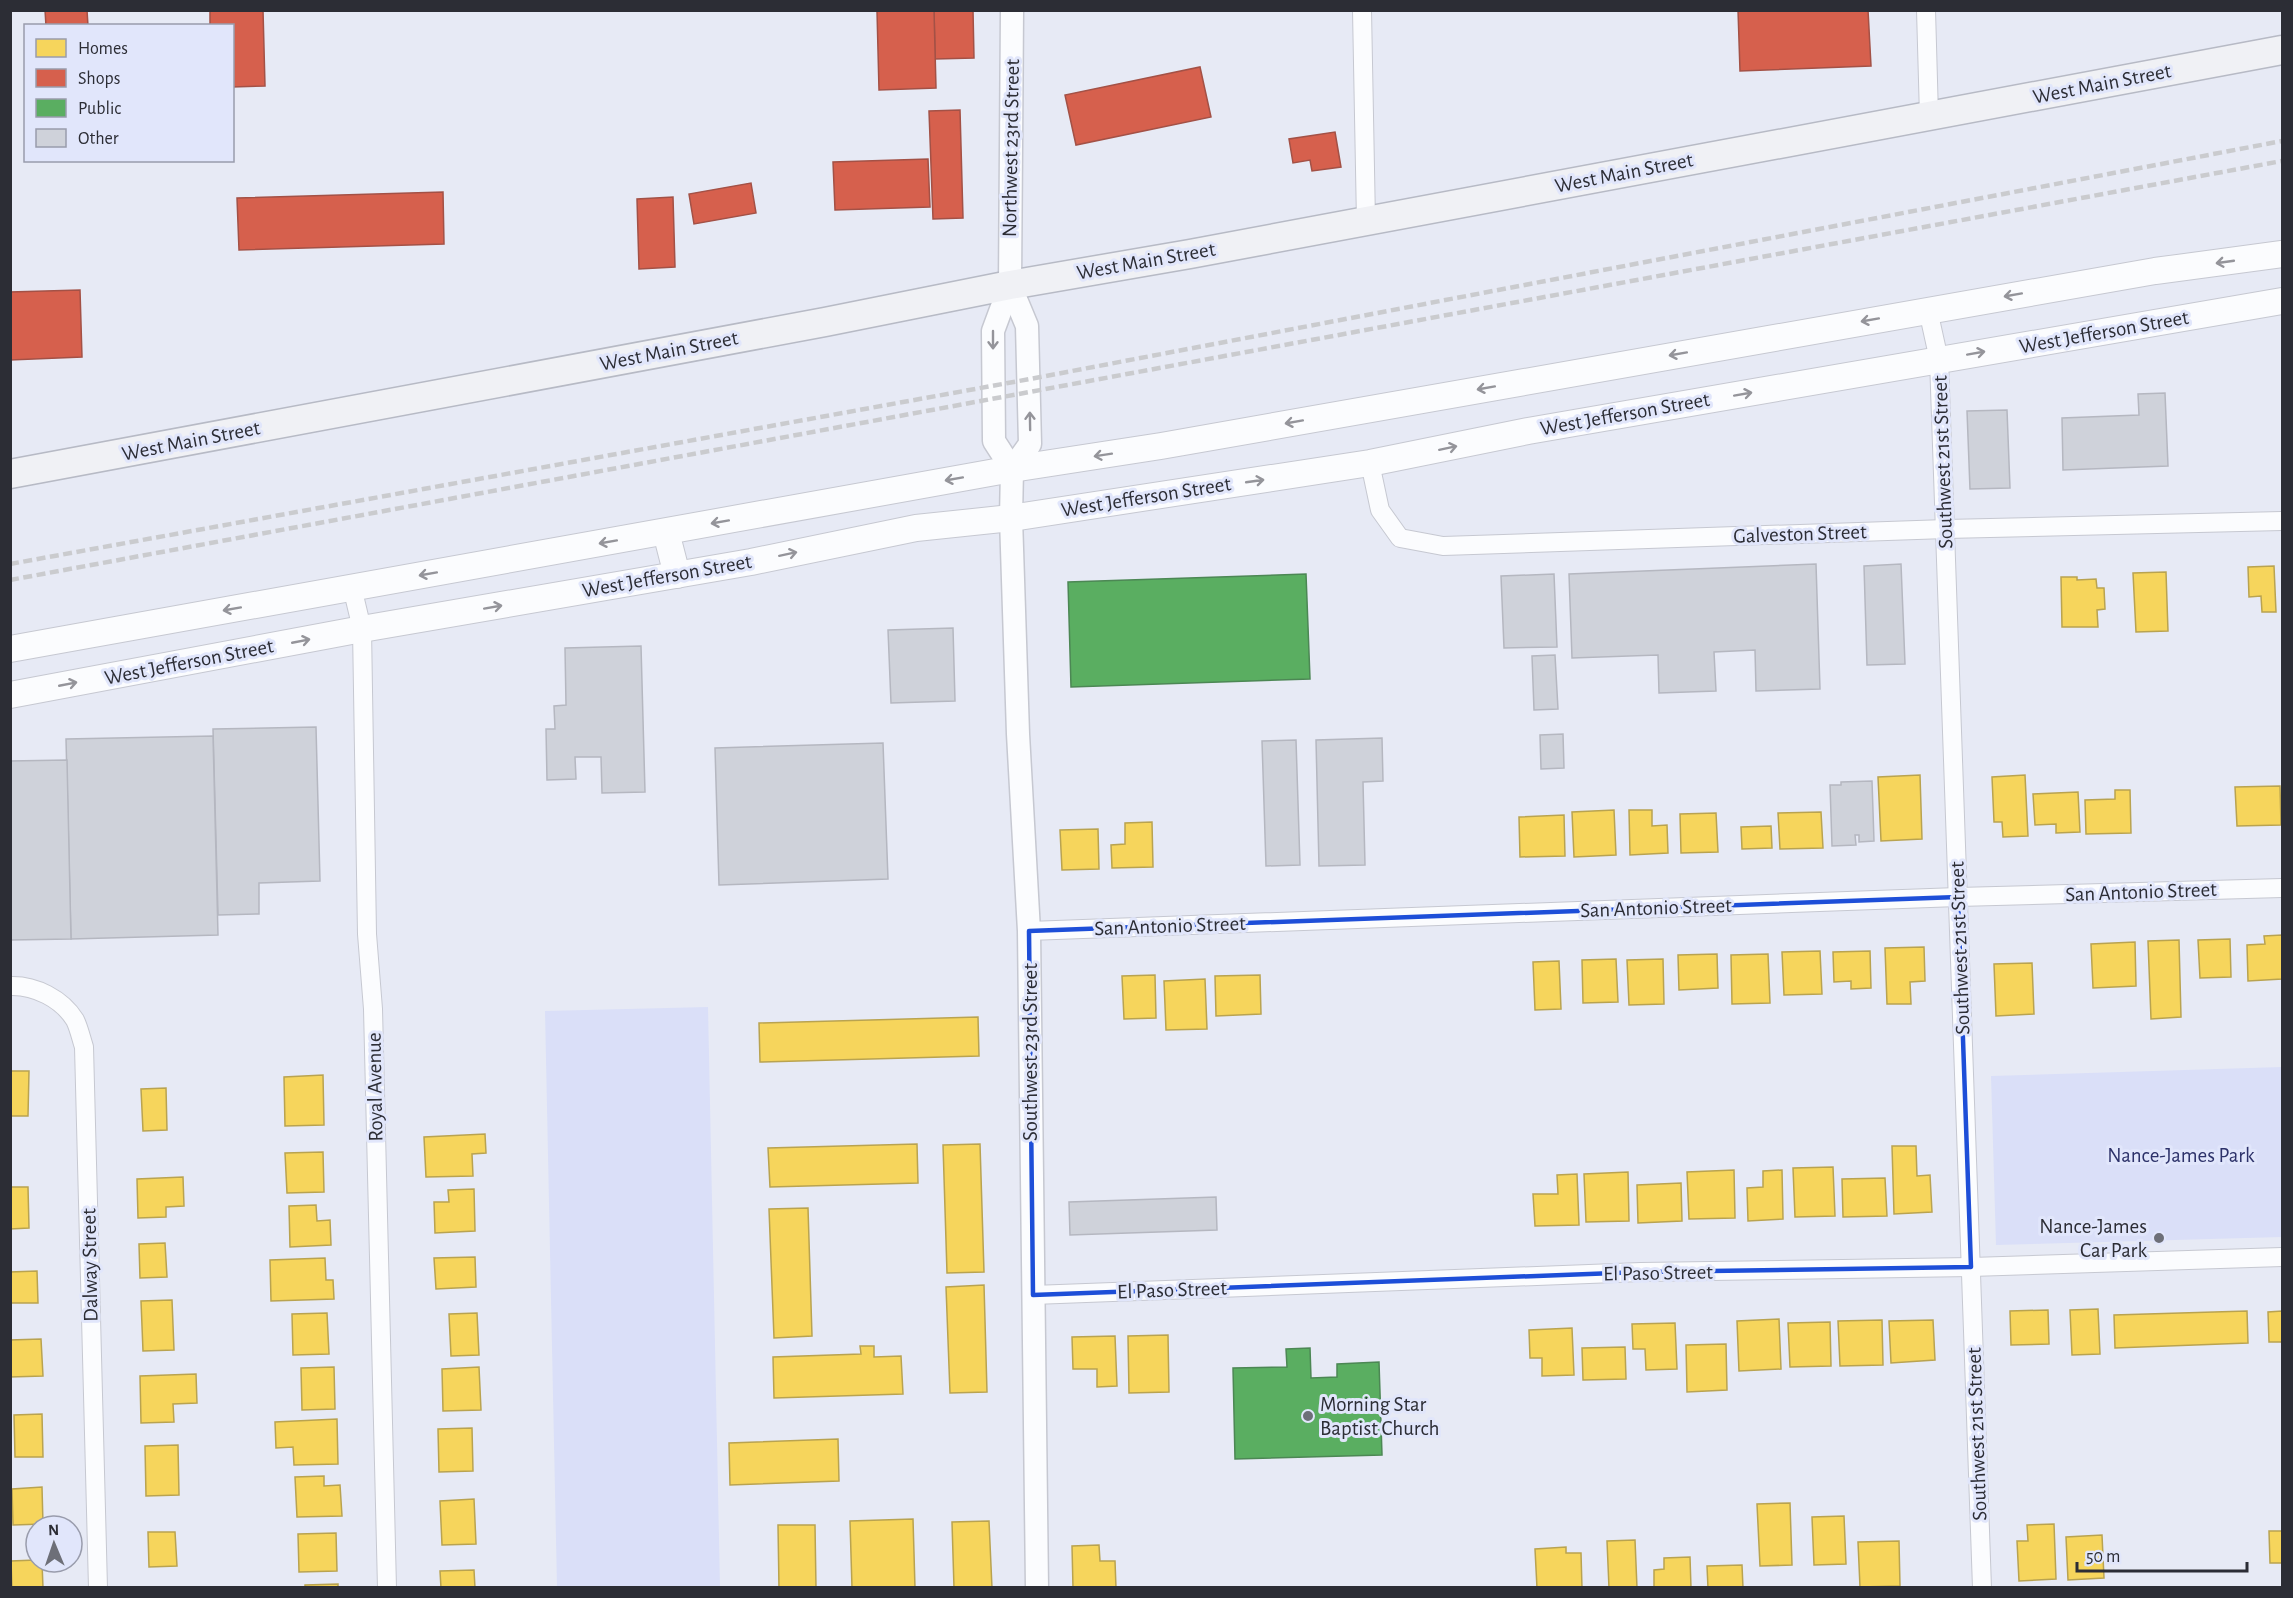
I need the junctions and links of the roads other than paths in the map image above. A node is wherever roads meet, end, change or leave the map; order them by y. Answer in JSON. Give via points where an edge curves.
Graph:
{"nodes":[{"id":1,"x":1012,"y":10,"type":"edge"},
{"id":2,"x":1362,"y":10,"type":"edge"},
{"id":3,"x":1926,"y":10,"type":"edge"},
{"id":4,"x":2283,"y":50,"type":"edge"},
{"id":5,"x":1929,"y":116,"type":"junction"},
{"id":6,"x":1365,"y":222,"type":"junction"},
{"id":7,"x":2283,"y":254,"type":"edge"},
{"id":8,"x":1010,"y":285,"type":"junction"},
{"id":9,"x":2283,"y":301,"type":"edge"},
{"id":10,"x":1928,"y":310,"type":"junction"},
{"id":11,"x":1940,"y":360,"type":"junction"},
{"id":12,"x":1371,"y":463,"type":"junction"},
{"id":13,"x":1012,"y":469,"type":"junction"},
{"id":14,"x":10,"y":474,"type":"edge"},
{"id":15,"x":1011,"y":518,"type":"junction"},
{"id":16,"x":2283,"y":520,"type":"edge"},
{"id":17,"x":1946,"y":529,"type":"junction"},
{"id":18,"x":666,"y":531,"type":"junction"},
{"id":19,"x":677,"y":575,"type":"junction"},
{"id":20,"x":352,"y":587,"type":"junction"},
{"id":21,"x":363,"y":629,"type":"junction"},
{"id":22,"x":10,"y":649,"type":"edge"},
{"id":23,"x":10,"y":695,"type":"edge"},
{"id":24,"x":2283,"y":888,"type":"edge"},
{"id":25,"x":1958,"y":897,"type":"junction"},
{"id":26,"x":1029,"y":931,"type":"junction"},
{"id":27,"x":10,"y":986,"type":"edge"},
{"id":28,"x":2283,"y":1257,"type":"edge"},
{"id":29,"x":1971,"y":1267,"type":"junction"},
{"id":30,"x":1033,"y":1295,"type":"junction"},
{"id":31,"x":98,"y":1587,"type":"edge"},
{"id":32,"x":387,"y":1587,"type":"edge"},
{"id":33,"x":1037,"y":1587,"type":"edge"},
{"id":34,"x":1982,"y":1587,"type":"edge"}],
"edges":[{"from":1,"to":8,"type":"street","name":"Northwest 23rd Street"},
{"from":2,"to":6,"type":"street"},
{"from":3,"to":5,"type":"street"},
{"from":4,"to":5,"type":"main road","name":"West Main Street"},
{"from":5,"to":6,"type":"main road","name":"West Main Street"},
{"from":6,"to":8,"type":"main road","name":"West Main Street"},
{"from":7,"to":10,"type":"main road","name":"West Jefferson Street","one_way":true,"via":[[2155,271]]},
{"from":8,"to":13,"type":"street","name":"Northwest 23rd Street","one_way":true,"via":[[993,331],[994,441]]},
{"from":13,"to":8,"type":"street","name":"Northwest 23rd Street","one_way":true,"via":[[1030,444],[1027,326]]},
{"from":8,"to":14,"type":"main road","name":"West Main Street"},
{"from":11,"to":9,"type":"main road","name":"West Jefferson Street","one_way":true},
{"from":10,"to":11,"type":"street","name":"Southwest 21st Street"},
{"from":10,"to":13,"type":"main road","name":"West Jefferson Street","one_way":true},
{"from":12,"to":11,"type":"main road","name":"West Jefferson Street","one_way":true,"via":[[1528,431]]},
{"from":11,"to":17,"type":"street","name":"Southwest 21st Street"},
{"from":15,"to":12,"type":"main road","name":"West Jefferson Street","one_way":true},
{"from":12,"to":17,"type":"street","name":"Galveston Street","via":[[1380,510],[1400,538],[1443,546]]},
{"from":13,"to":15,"type":"street"},
{"from":13,"to":18,"type":"main road","name":"West Jefferson Street","one_way":true},
{"from":19,"to":15,"type":"main road","name":"West Jefferson Street","one_way":true,"via":[[916,528]]},
{"from":15,"to":26,"type":"street","name":"Southwest 23rd Street"},
{"from":16,"to":17,"type":"street","name":"Galveston Street"},
{"from":17,"to":25,"type":"street","name":"Southwest 21st Street"},
{"from":18,"to":19,"type":"main road"},
{"from":18,"to":20,"type":"main road","name":"West Jefferson Street","one_way":true},
{"from":21,"to":19,"type":"main road","name":"West Jefferson Street","one_way":true},
{"from":20,"to":21,"type":"street","name":"Royal Avenue"},
{"from":20,"to":22,"type":"main road","name":"West Jefferson Street","one_way":true},
{"from":23,"to":21,"type":"main road","name":"West Jefferson Street","one_way":true},
{"from":21,"to":32,"type":"street","name":"Royal Avenue","via":[[367,934],[373,1009]]},
{"from":24,"to":25,"type":"street","name":"San Antonio Street"},
{"from":25,"to":26,"type":"street","name":"San Antonio Street"},
{"from":25,"to":29,"type":"street","name":"Southwest 21st Street"},
{"from":26,"to":30,"type":"street","name":"Southwest 23rd Street"},
{"from":27,"to":31,"type":"street","name":"Dalway Street","via":[[44,993],[66,1007],[84,1047]]},
{"from":28,"to":29,"type":"street","name":"El Paso Street"},
{"from":29,"to":30,"type":"street","name":"El Paso Street","via":[[1630,1273]]},
{"from":29,"to":34,"type":"street","name":"Southwest 21st Street"},
{"from":30,"to":33,"type":"street","name":"Southwest 23rd Street"}]}
